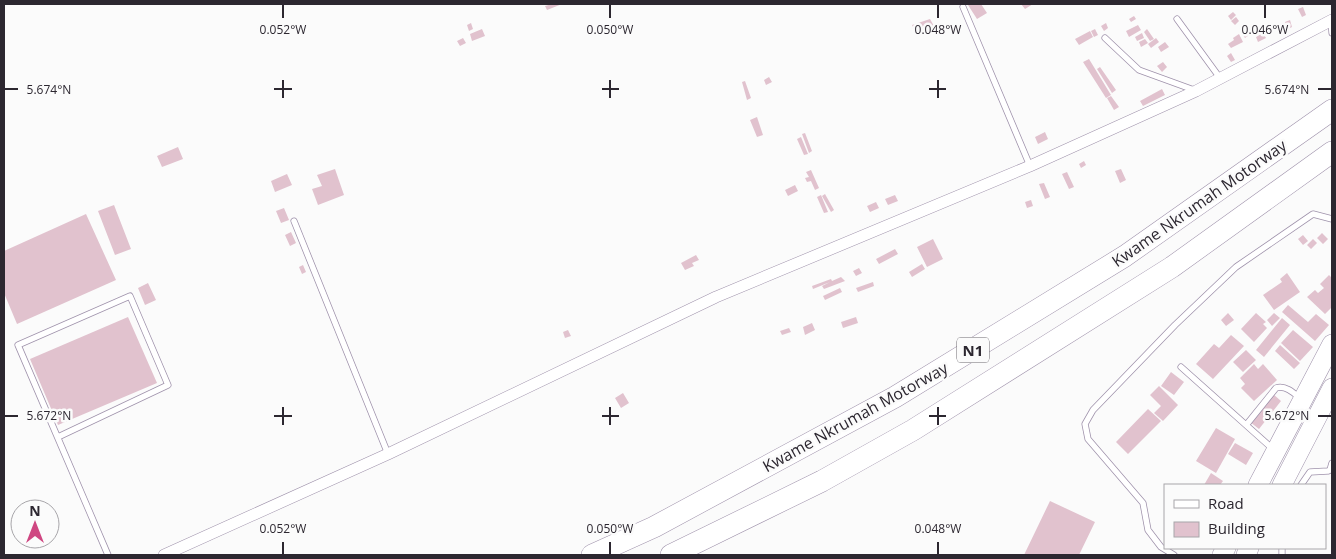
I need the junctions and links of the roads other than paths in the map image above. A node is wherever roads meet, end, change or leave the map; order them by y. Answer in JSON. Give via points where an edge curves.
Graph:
{"nodes":[{"id":1,"x":963,"y":7,"type":"dead end"},
{"id":2,"x":1177,"y":19,"type":"dead end"},
{"id":3,"x":1332,"y":20,"type":"edge"},
{"id":4,"x":1332,"y":33,"type":"edge"},
{"id":5,"x":1105,"y":38,"type":"dead end"},
{"id":6,"x":1220,"y":78,"type":"junction"},
{"id":7,"x":1196,"y":91,"type":"junction"},
{"id":8,"x":1332,"y":110,"type":"edge"},
{"id":9,"x":1332,"y":152,"type":"edge"},
{"id":10,"x":1030,"y":166,"type":"junction"},
{"id":11,"x":1332,"y":219,"type":"edge"},
{"id":12,"x":294,"y":222,"type":"dead end"},
{"id":13,"x":1332,"y":344,"type":"edge"},
{"id":14,"x":1181,"y":367,"type":"dead end"},
{"id":15,"x":1330,"y":399,"type":"edge"},
{"id":16,"x":1303,"y":400,"type":"junction"},
{"id":17,"x":1247,"y":424,"type":"junction"},
{"id":18,"x":58,"y":437,"type":"junction"},
{"id":19,"x":1276,"y":451,"type":"junction"},
{"id":20,"x":388,"y":454,"type":"junction"},
{"id":21,"x":1332,"y":463,"type":"edge"},
{"id":22,"x":1259,"y":484,"type":"edge"},
{"id":23,"x":1283,"y":484,"type":"edge"},
{"id":24,"x":1302,"y":484,"type":"edge"},
{"id":25,"x":1164,"y":549,"type":"edge"},
{"id":26,"x":108,"y":555,"type":"edge"},
{"id":27,"x":164,"y":555,"type":"edge"},
{"id":28,"x":592,"y":555,"type":"edge"},
{"id":29,"x":671,"y":555,"type":"edge"}],
"edges":[{"from":1,"to":10,"type":"lane"},
{"from":2,"to":6,"type":"lane"},
{"from":3,"to":4,"type":"lane"},
{"from":3,"to":6,"type":"street"},
{"from":5,"to":7,"type":"lane","via":[[1139,70]]},
{"from":6,"to":7,"type":"street"},
{"from":7,"to":10,"type":"street"},
{"from":8,"to":28,"type":"highway","name":"Kwame Nkrumah Motorway","number":"N1","via":[[1125,256],[912,387],[654,527]]},
{"from":9,"to":29,"type":"highway","number":"N1","via":[[1172,267],[914,430],[822,481]]},
{"from":10,"to":20,"type":"street","via":[[716,298]]},
{"from":11,"to":25,"type":"lane","via":[[1313,214],[1236,267],[1093,410],[1085,424],[1088,439],[1144,503],[1148,530]]},
{"from":12,"to":20,"type":"lane"},
{"from":13,"to":16,"type":"main road"},
{"from":14,"to":17,"type":"lane"},
{"from":15,"to":23,"type":"main road"},
{"from":16,"to":17,"type":"lane","via":[[1288,389],[1276,388]]},
{"from":16,"to":19,"type":"main road"},
{"from":17,"to":19,"type":"lane"},
{"from":18,"to":18,"type":"lane","via":[[18,344],[130,296],[168,385]]},
{"from":18,"to":26,"type":"lane"},
{"from":19,"to":22,"type":"main road"},
{"from":20,"to":27,"type":"street"},
{"from":21,"to":24,"type":"lane","via":[[1328,471],[1310,472]]}]}
